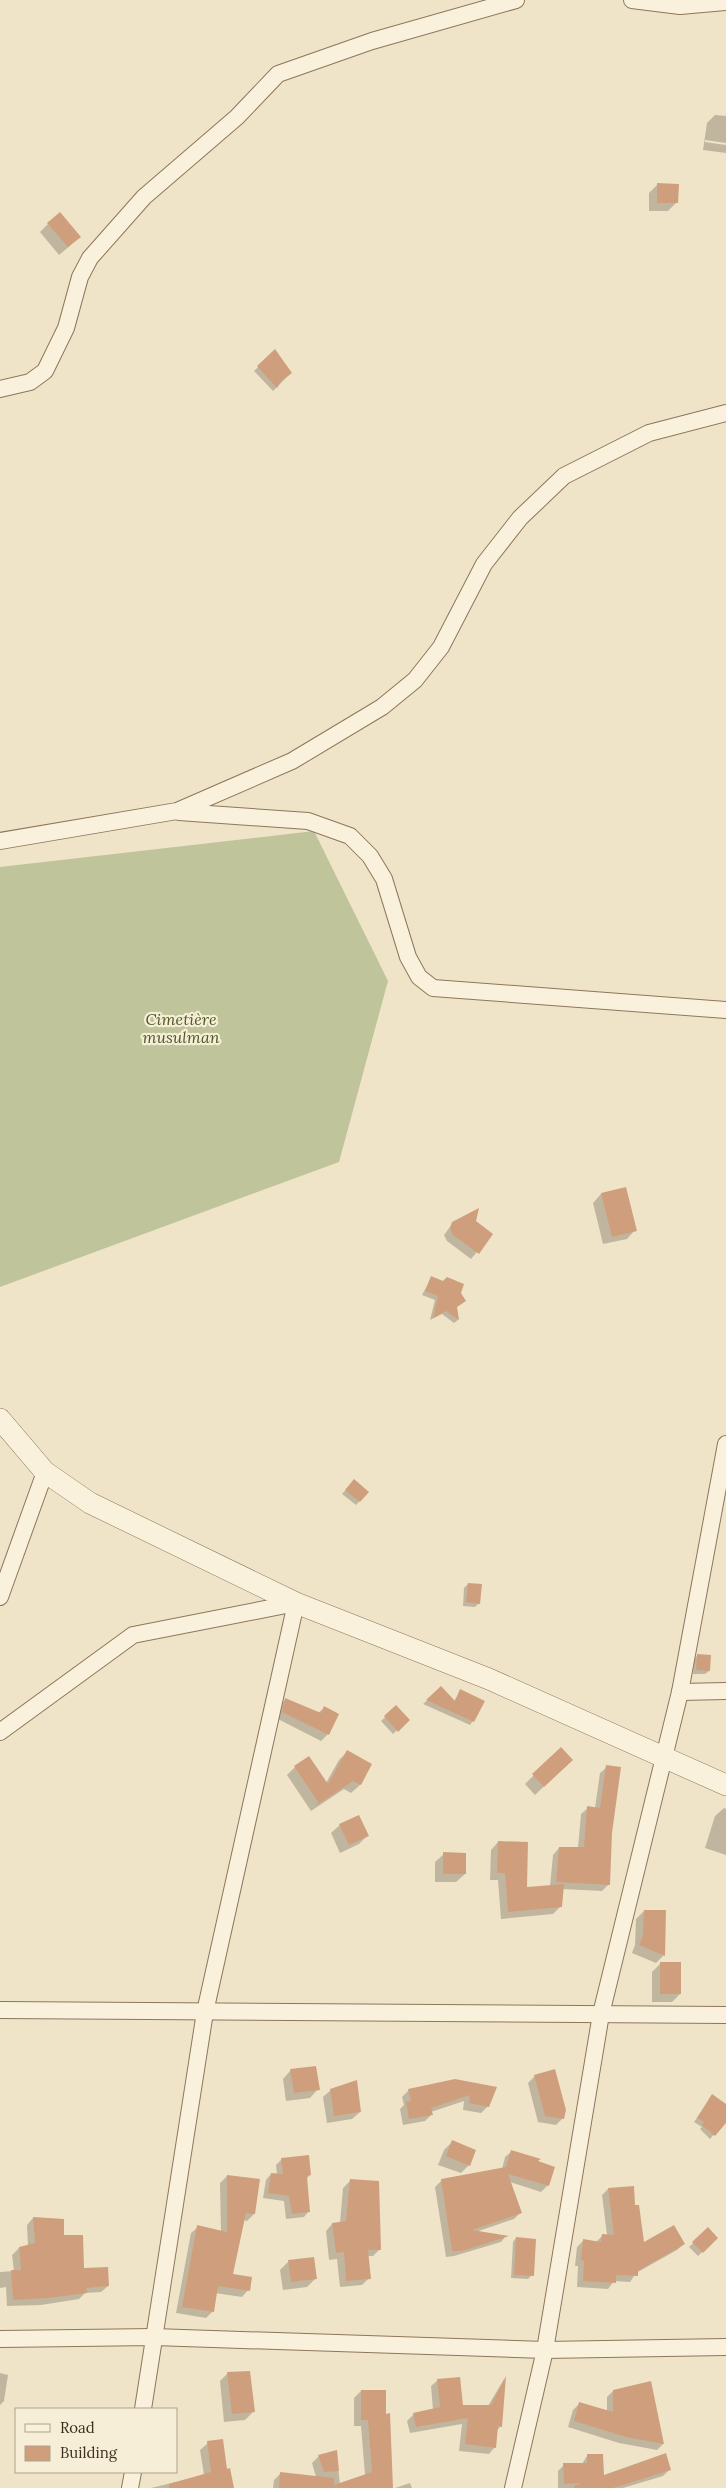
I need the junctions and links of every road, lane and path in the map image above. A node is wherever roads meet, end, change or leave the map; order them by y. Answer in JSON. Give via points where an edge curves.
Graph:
{"nodes":[{"id":1,"x":516,"y":0,"type":"edge"},
{"id":2,"x":632,"y":0,"type":"edge"},
{"id":3,"x":726,"y":2,"type":"edge"},
{"id":4,"x":0,"y":389,"type":"edge"},
{"id":5,"x":726,"y":413,"type":"edge"},
{"id":6,"x":177,"y":812,"type":"junction"},
{"id":7,"x":0,"y":841,"type":"edge"},
{"id":8,"x":726,"y":1010,"type":"edge"},
{"id":9,"x":0,"y":1419,"type":"edge"},
{"id":10,"x":726,"y":1444,"type":"edge"},
{"id":11,"x":45,"y":1472,"type":"junction"},
{"id":12,"x":0,"y":1597,"type":"edge"},
{"id":13,"x":296,"y":1603,"type":"junction"},
{"id":14,"x":726,"y":1691,"type":"edge"},
{"id":15,"x":680,"y":1692,"type":"junction"},
{"id":16,"x":0,"y":1732,"type":"edge"},
{"id":17,"x":662,"y":1756,"type":"junction"},
{"id":18,"x":726,"y":1785,"type":"edge"},
{"id":19,"x":0,"y":2010,"type":"edge"},
{"id":20,"x":205,"y":2012,"type":"junction"},
{"id":21,"x":601,"y":2014,"type":"junction"},
{"id":22,"x":726,"y":2015,"type":"edge"},
{"id":23,"x":154,"y":2337,"type":"junction"},
{"id":24,"x":0,"y":2339,"type":"edge"},
{"id":25,"x":726,"y":2347,"type":"edge"},
{"id":26,"x":546,"y":2350,"type":"junction"},
{"id":27,"x":143,"y":2408,"type":"edge"},
{"id":28,"x":133,"y":2473,"type":"edge"},
{"id":29,"x":130,"y":2488,"type":"edge"},
{"id":30,"x":513,"y":2488,"type":"edge"}],
"edges":[{"from":1,"to":4,"type":"street","via":[[372,41],[278,74],[237,117],[144,197],[90,258],[80,277],[66,328],[44,370],[30,382]]},
{"from":2,"to":3,"type":"street","via":[[680,6]]},
{"from":5,"to":6,"type":"street","via":[[649,433],[564,476],[520,518],[484,564],[441,646],[415,680],[382,707],[292,761]]},
{"from":6,"to":7,"type":"street"},
{"from":6,"to":8,"type":"street","via":[[308,821],[350,836],[370,856],[384,879],[408,957],[418,976],[433,988]]},
{"from":9,"to":11,"type":"street"},
{"from":10,"to":15,"type":"street"},
{"from":11,"to":12,"type":"street"},
{"from":11,"to":13,"type":"street","via":[[90,1503]]},
{"from":13,"to":16,"type":"street","via":[[133,1635]]},
{"from":13,"to":17,"type":"street","via":[[488,1679]]},
{"from":13,"to":20,"type":"street"},
{"from":14,"to":15,"type":"street"},
{"from":15,"to":17,"type":"street"},
{"from":17,"to":18,"type":"street"},
{"from":17,"to":21,"type":"street"},
{"from":19,"to":20,"type":"street"},
{"from":20,"to":21,"type":"street"},
{"from":20,"to":23,"type":"street"},
{"from":21,"to":22,"type":"street"},
{"from":21,"to":26,"type":"street"},
{"from":23,"to":24,"type":"street"},
{"from":23,"to":26,"type":"street"},
{"from":23,"to":27,"type":"street"},
{"from":25,"to":26,"type":"street"},
{"from":26,"to":30,"type":"street"},
{"from":28,"to":29,"type":"street"}]}
